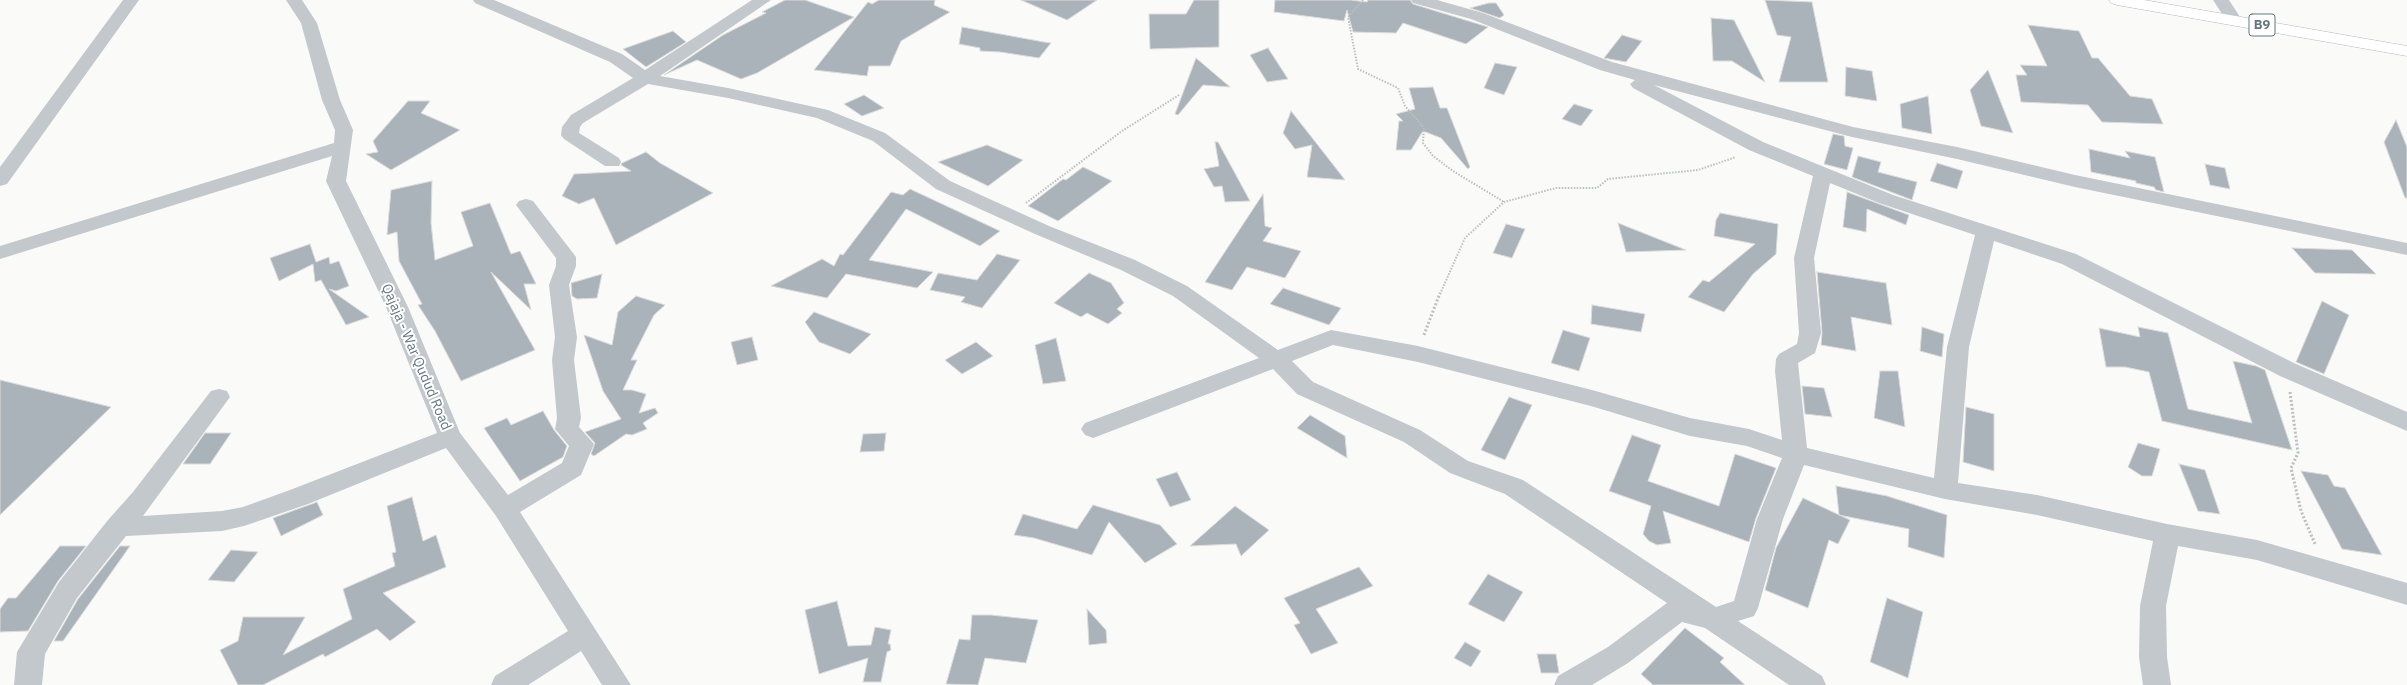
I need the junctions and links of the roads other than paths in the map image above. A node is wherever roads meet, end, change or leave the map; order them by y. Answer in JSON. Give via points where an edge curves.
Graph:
{"nodes":[{"id":1,"x":132,"y":0,"type":"edge"},
{"id":2,"x":294,"y":0,"type":"edge"},
{"id":3,"x":481,"y":0,"type":"edge"},
{"id":4,"x":763,"y":0,"type":"edge"},
{"id":5,"x":1419,"y":0,"type":"edge"},
{"id":6,"x":2117,"y":0,"type":"edge"},
{"id":7,"x":2221,"y":0,"type":"edge"},
{"id":8,"x":2234,"y":20,"type":"junction"},
{"id":9,"x":2407,"y":51,"type":"edge"},
{"id":10,"x":1606,"y":66,"type":"junction"},
{"id":11,"x":645,"y":78,"type":"junction"},
{"id":12,"x":343,"y":146,"type":"junction"},
{"id":13,"x":612,"y":162,"type":"dead end"},
{"id":14,"x":1823,"y":173,"type":"junction"},
{"id":15,"x":0,"y":180,"type":"edge"},
{"id":16,"x":526,"y":205,"type":"dead end"},
{"id":17,"x":1986,"y":233,"type":"junction"},
{"id":18,"x":2407,"y":249,"type":"edge"},
{"id":19,"x":0,"y":253,"type":"edge"},
{"id":20,"x":1276,"y":359,"type":"junction"},
{"id":21,"x":219,"y":397,"type":"dead end"},
{"id":22,"x":2407,"y":422,"type":"edge"},
{"id":23,"x":1093,"y":429,"type":"dead end"},
{"id":24,"x":450,"y":438,"type":"junction"},
{"id":25,"x":1796,"y":454,"type":"junction"},
{"id":26,"x":1945,"y":490,"type":"junction"},
{"id":27,"x":505,"y":509,"type":"junction"},
{"id":28,"x":117,"y":527,"type":"junction"},
{"id":29,"x":2167,"y":534,"type":"junction"},
{"id":30,"x":2407,"y":594,"type":"edge"},
{"id":31,"x":1713,"y":619,"type":"junction"},
{"id":32,"x":584,"y":635,"type":"junction"},
{"id":33,"x":28,"y":685,"type":"edge"},
{"id":34,"x":505,"y":685,"type":"edge"},
{"id":35,"x":617,"y":685,"type":"edge"},
{"id":36,"x":1568,"y":685,"type":"edge"},
{"id":37,"x":1812,"y":685,"type":"edge"},
{"id":38,"x":2157,"y":685,"type":"edge"}],
"edges":[{"from":1,"to":15,"type":"street"},
{"from":2,"to":12,"type":"street","name":"Qajaja - War Qudud Road","via":[[309,23],[330,100],[344,130]]},
{"from":3,"to":11,"type":"street","via":[[616,58]]},
{"from":4,"to":11,"type":"street"},
{"from":5,"to":10,"type":"street","via":[[1477,16]]},
{"from":6,"to":8,"type":"highway","number":"B9"},
{"from":7,"to":8,"type":"street"},
{"from":8,"to":9,"type":"highway","number":"B9"},
{"from":10,"to":14,"type":"street","via":[[1756,146]]},
{"from":10,"to":18,"type":"street","via":[[1852,132]]},
{"from":11,"to":13,"type":"street","via":[[577,119],[571,127],[570,135]]},
{"from":11,"to":20,"type":"street","via":[[822,114],[879,136],[943,185],[1128,265],[1180,291]]},
{"from":12,"to":19,"type":"street"},
{"from":12,"to":24,"type":"street","name":"Qajaja - War Qudud Road","via":[[336,181],[397,307]]},
{"from":14,"to":17,"type":"street","via":[[1886,199]]},
{"from":14,"to":25,"type":"street","via":[[1804,258],[1810,333],[1807,348],[1787,359],[1786,371]]},
{"from":16,"to":27,"type":"street","via":[[566,257],[566,266],[559,285],[566,336],[563,360],[569,418],[567,429],[582,444],[572,469]]},
{"from":17,"to":22,"type":"street","via":[[2069,259],[2288,370]]},
{"from":17,"to":26,"type":"street","via":[[1958,347]]},
{"from":20,"to":23,"type":"street"},
{"from":20,"to":25,"type":"street","via":[[1331,337],[1418,354],[1592,398],[1690,427],[1750,438]]},
{"from":20,"to":31,"type":"street","via":[[1305,388],[1412,436],[1459,467],[1514,487]]},
{"from":21,"to":28,"type":"street","via":[[142,499]]},
{"from":24,"to":27,"type":"street","name":"Qajaja - War Qudud Road"},
{"from":24,"to":28,"type":"street","via":[[244,516],[222,521]]},
{"from":25,"to":26,"type":"street"},
{"from":25,"to":31,"type":"street","via":[[1770,519],[1744,608]]},
{"from":26,"to":29,"type":"street","via":[[2037,505]]},
{"from":27,"to":32,"type":"street","name":"Qajaja - War Qudud Road"},
{"from":28,"to":33,"type":"street","via":[[68,590],[30,652]]},
{"from":29,"to":30,"type":"street","via":[[2257,550]]},
{"from":29,"to":38,"type":"street","via":[[2153,606],[2153,656]]},
{"from":31,"to":36,"type":"street","via":[[1678,610],[1618,656]]},
{"from":31,"to":37,"type":"street"},
{"from":32,"to":34,"type":"street"},
{"from":32,"to":35,"type":"street","name":"Qajaja - War Qudud Road"}]}
